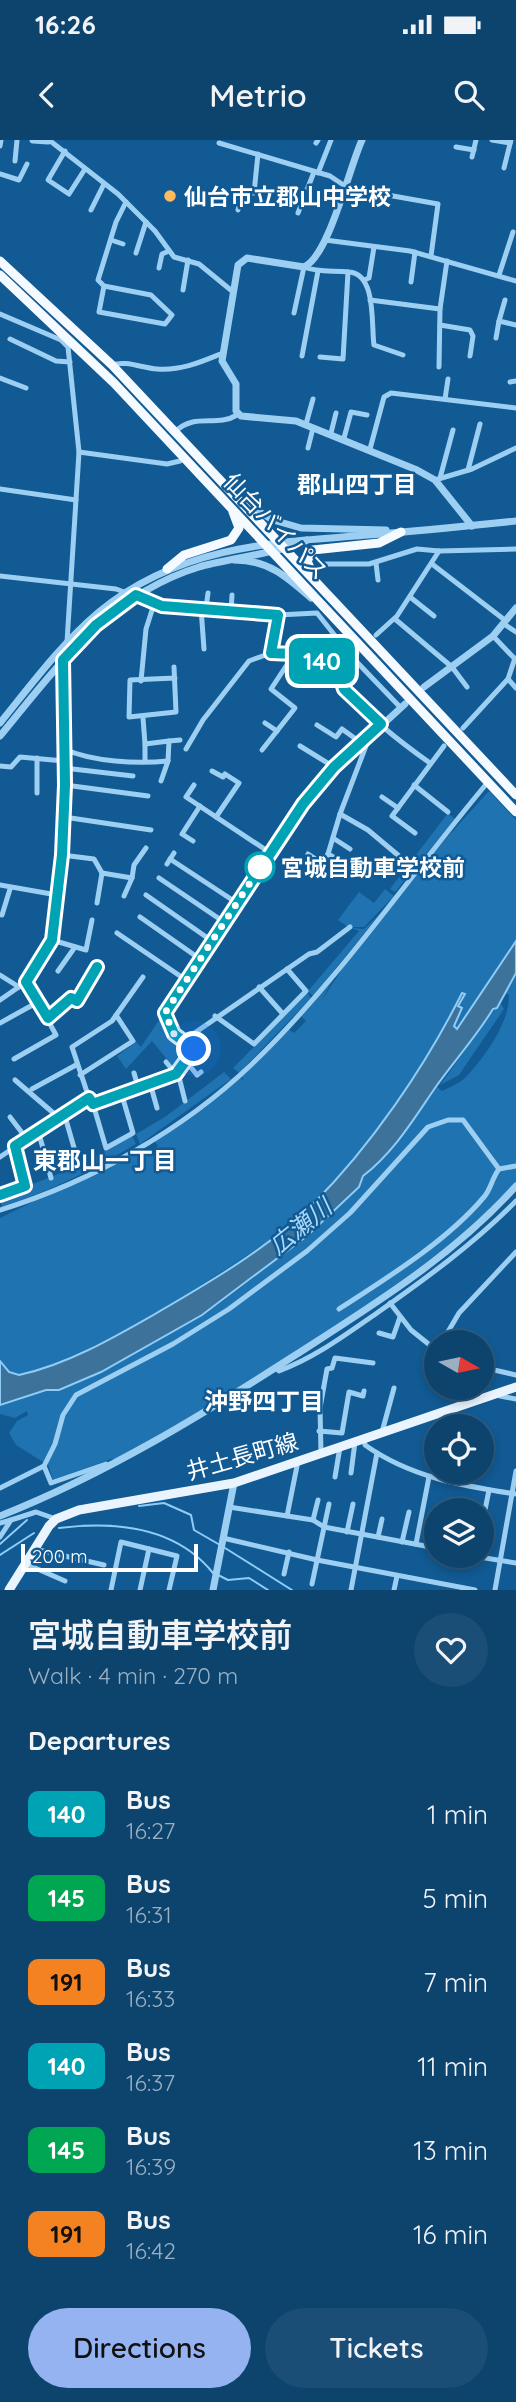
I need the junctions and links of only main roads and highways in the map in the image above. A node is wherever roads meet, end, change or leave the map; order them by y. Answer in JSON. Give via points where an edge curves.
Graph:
{"nodes":[{"id":1,"x":0,"y":261,"type":"edge"},
{"id":2,"x":0,"y":275,"type":"edge"},
{"id":3,"x":227,"y":502,"type":"junction"},
{"id":4,"x":397,"y":533,"type":"road end"},
{"id":5,"x":167,"y":569,"type":"road end"},
{"id":6,"x":316,"y":579,"type":"junction"},
{"id":7,"x":516,"y":795,"type":"edge"},
{"id":8,"x":516,"y":812,"type":"edge"},
{"id":9,"x":516,"y":1387,"type":"edge"},
{"id":10,"x":13,"y":1589,"type":"edge"}],
"edges":[{"from":1,"to":6,"type":"highway","name":"仙台バイパス","via":[[112,365]]},
{"from":2,"to":3,"type":"highway","name":"仙台バイパス","via":[[85,354]]},
{"from":3,"to":5,"type":"highway","via":[[239,524],[234,538],[184,555]]},
{"from":3,"to":8,"type":"highway","name":"仙台バイパス"},
{"from":4,"to":6,"type":"highway","via":[[379,543],[313,550],[307,561]]},
{"from":6,"to":7,"type":"highway","name":"仙台バイパス"},
{"from":9,"to":10,"type":"main road","name":"井土長町線","via":[[233,1483],[79,1510],[57,1519],[34,1549]]}]}
